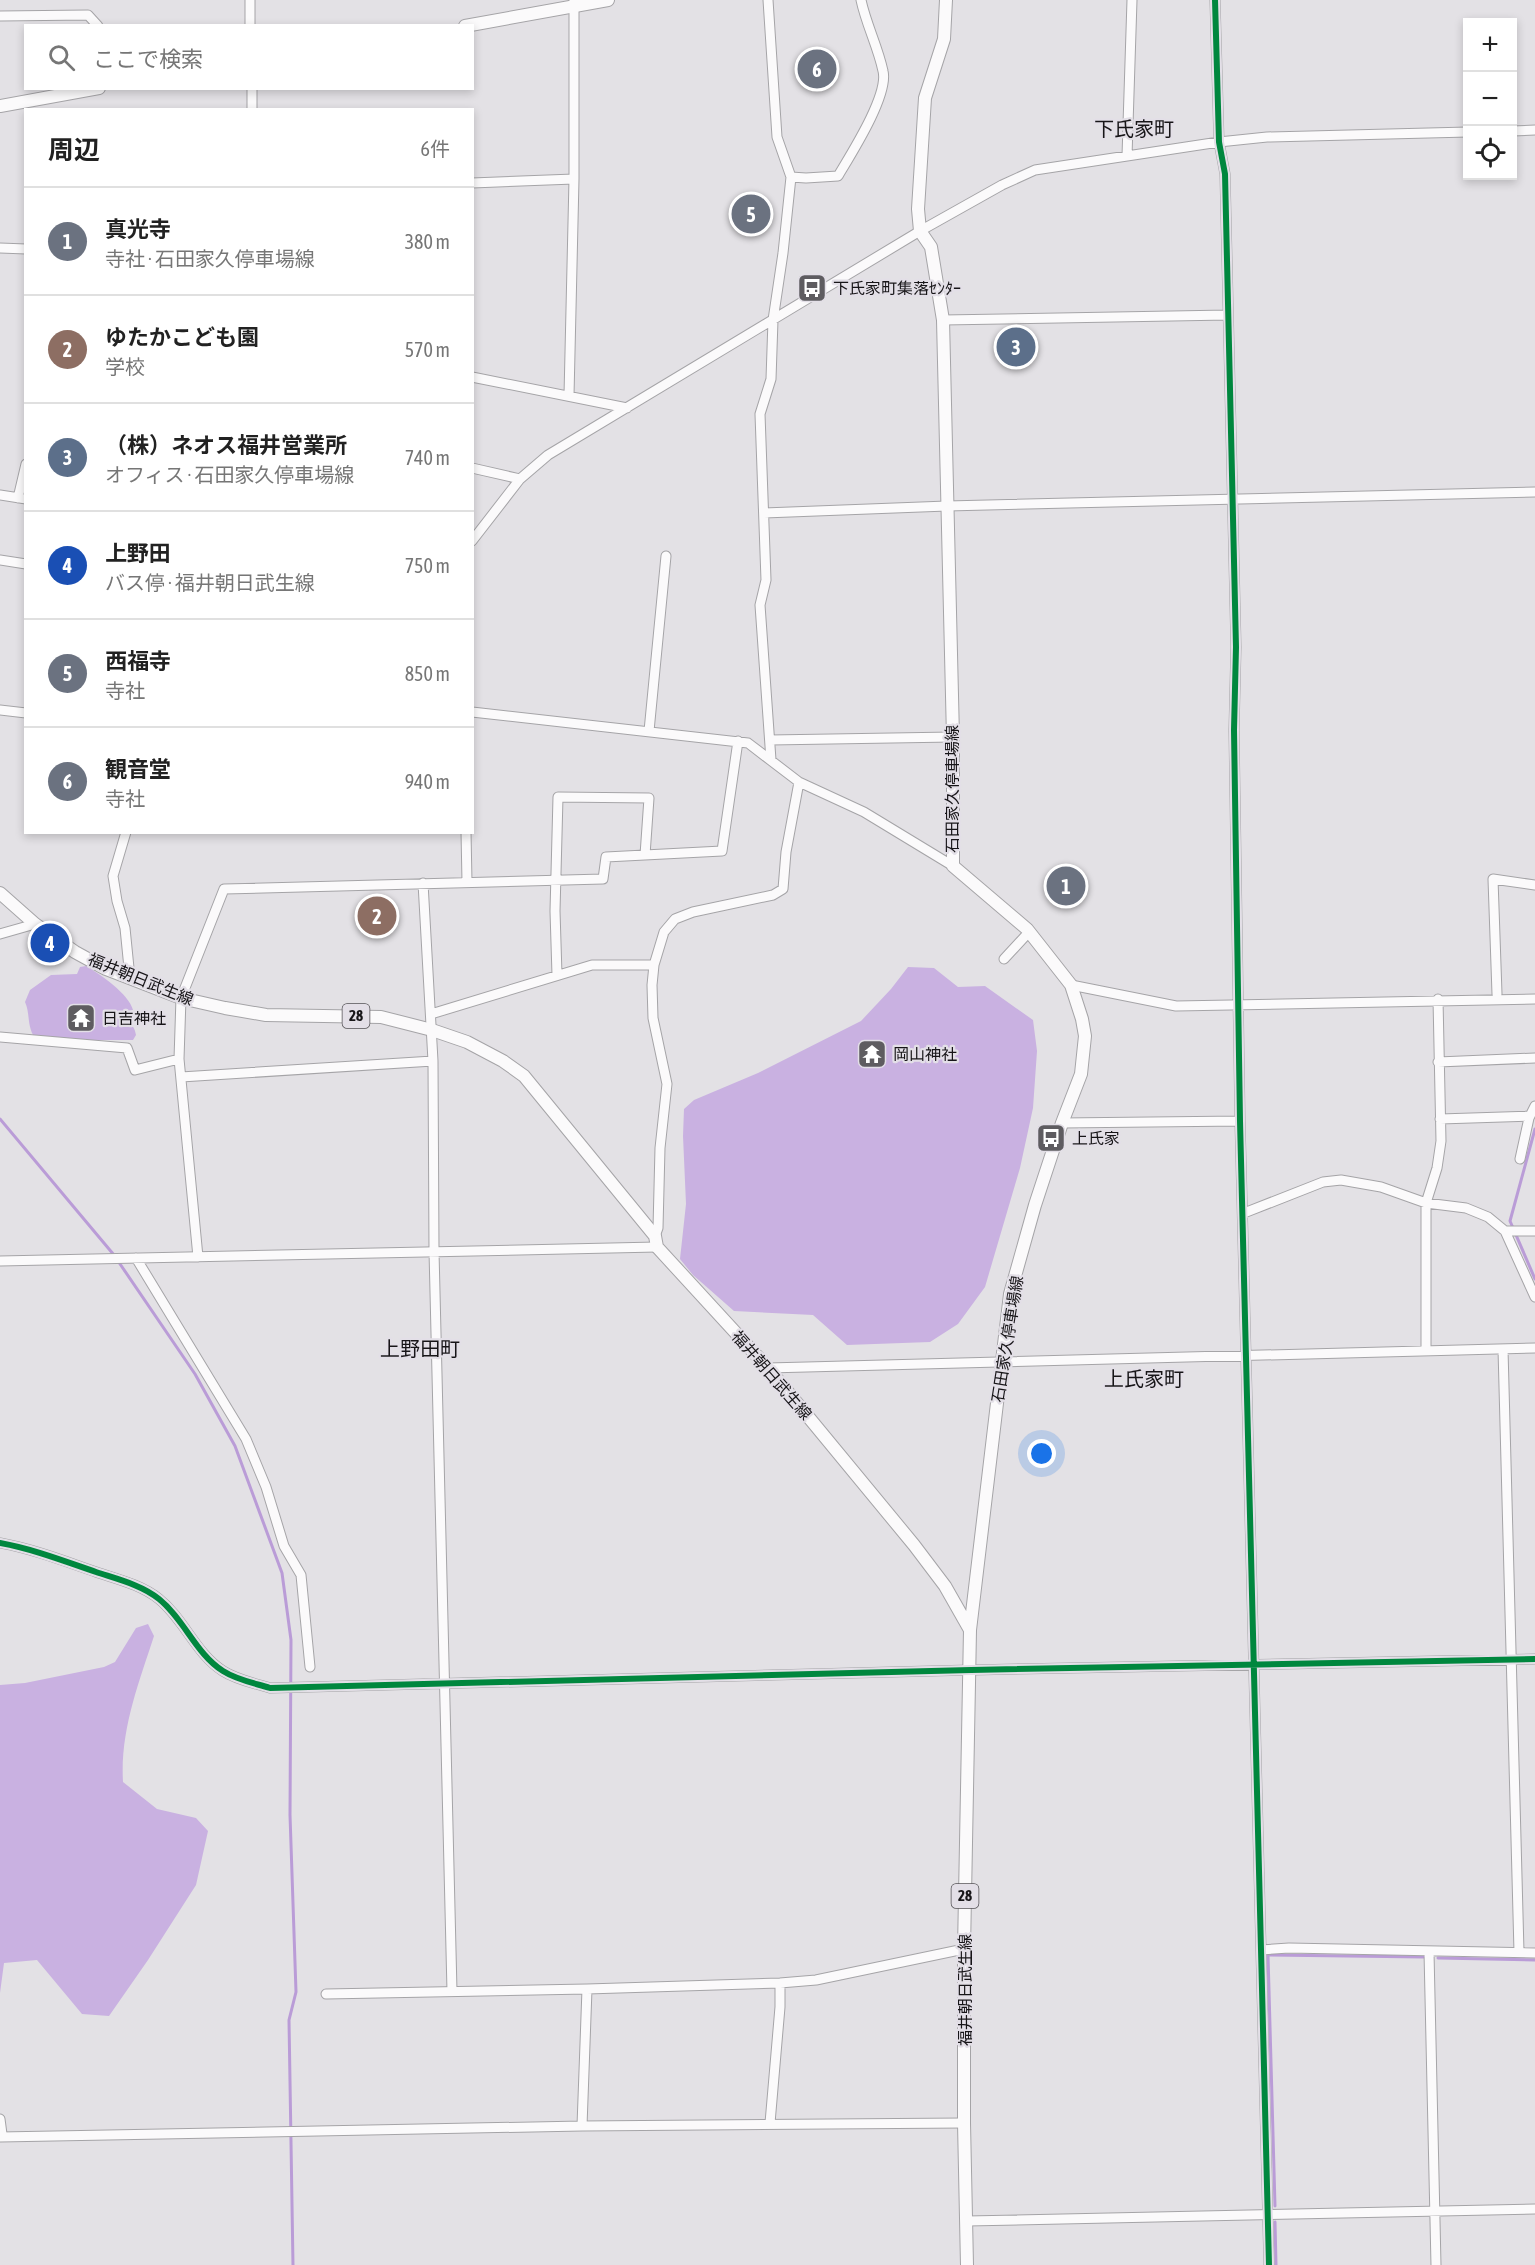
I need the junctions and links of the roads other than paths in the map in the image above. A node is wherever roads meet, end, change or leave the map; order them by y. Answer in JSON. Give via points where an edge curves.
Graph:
{"nodes":[{"id":1,"x":250,"y":0,"type":"edge"},
{"id":2,"x":608,"y":0,"type":"edge"},
{"id":3,"x":768,"y":0,"type":"edge"},
{"id":4,"x":861,"y":0,"type":"edge"},
{"id":5,"x":946,"y":0,"type":"edge"},
{"id":6,"x":1132,"y":0,"type":"edge"},
{"id":7,"x":1215,"y":0,"type":"edge"},
{"id":8,"x":574,"y":4,"type":"edge"},
{"id":9,"x":0,"y":16,"type":"edge"},
{"id":10,"x":96,"y":24,"type":"edge"},
{"id":11,"x":250,"y":24,"type":"edge"},
{"id":12,"x":474,"y":24,"type":"edge"},
{"id":13,"x":88,"y":90,"type":"edge"},
{"id":14,"x":252,"y":90,"type":"edge"},
{"id":15,"x":0,"y":106,"type":"edge"},
{"id":16,"x":252,"y":108,"type":"edge"},
{"id":17,"x":1517,"y":130,"type":"edge"},
{"id":18,"x":1535,"y":130,"type":"edge"},
{"id":19,"x":1463,"y":132,"type":"edge"},
{"id":20,"x":1219,"y":142,"type":"junction"},
{"id":21,"x":1127,"y":156,"type":"junction"},
{"id":22,"x":791,"y":177,"type":"junction"},
{"id":23,"x":574,"y":179,"type":"junction"},
{"id":24,"x":474,"y":183,"type":"edge"},
{"id":25,"x":920,"y":231,"type":"junction"},
{"id":26,"x":0,"y":248,"type":"edge"},
{"id":27,"x":24,"y":249,"type":"edge"},
{"id":28,"x":1228,"y":315,"type":"junction"},
{"id":29,"x":773,"y":320,"type":"junction"},
{"id":30,"x":943,"y":320,"type":"junction"},
{"id":31,"x":474,"y":376,"type":"edge"},
{"id":32,"x":569,"y":396,"type":"junction"},
{"id":33,"x":627,"y":408,"type":"junction"},
{"id":34,"x":474,"y":468,"type":"edge"},
{"id":35,"x":520,"y":479,"type":"junction"},
{"id":36,"x":24,"y":482,"type":"edge"},
{"id":37,"x":1535,"y":492,"type":"edge"},
{"id":38,"x":0,"y":495,"type":"edge"},
{"id":39,"x":22,"y":499,"type":"edge"},
{"id":40,"x":1232,"y":499,"type":"junction"},
{"id":41,"x":947,"y":506,"type":"junction"},
{"id":42,"x":764,"y":513,"type":"junction"},
{"id":43,"x":474,"y":538,"type":"edge"},
{"id":44,"x":666,"y":556,"type":"dead end"},
{"id":45,"x":0,"y":560,"type":"edge"},
{"id":46,"x":24,"y":564,"type":"edge"},
{"id":47,"x":0,"y":710,"type":"edge"},
{"id":48,"x":474,"y":712,"type":"edge"},
{"id":49,"x":24,"y":713,"type":"edge"},
{"id":50,"x":649,"y":731,"type":"junction"},
{"id":51,"x":952,"y":737,"type":"junction"},
{"id":52,"x":770,"y":740,"type":"junction"},
{"id":53,"x":738,"y":741,"type":"junction"},
{"id":54,"x":771,"y":760,"type":"junction"},
{"id":55,"x":799,"y":782,"type":"junction"},
{"id":56,"x":123,"y":834,"type":"edge"},
{"id":57,"x":466,"y":834,"type":"edge"},
{"id":58,"x":645,"y":855,"type":"junction"},
{"id":59,"x":953,"y":866,"type":"junction"},
{"id":60,"x":555,"y":880,"type":"junction"},
{"id":61,"x":467,"y":882,"type":"junction"},
{"id":62,"x":423,"y":883,"type":"junction"},
{"id":63,"x":1535,"y":885,"type":"edge"},
{"id":64,"x":0,"y":893,"type":"edge"},
{"id":65,"x":35,"y":924,"type":"junction"},
{"id":66,"x":1029,"y":932,"type":"junction"},
{"id":67,"x":0,"y":934,"type":"edge"},
{"id":68,"x":1004,"y":959,"type":"dead end"},
{"id":69,"x":654,"y":965,"type":"junction"},
{"id":70,"x":557,"y":975,"type":"junction"},
{"id":71,"x":130,"y":978,"type":"junction"},
{"id":72,"x":1071,"y":985,"type":"junction"},
{"id":73,"x":1497,"y":994,"type":"dead end"},
{"id":74,"x":181,"y":998,"type":"junction"},
{"id":75,"x":1438,"y":999,"type":"junction"},
{"id":76,"x":1535,"y":999,"type":"edge"},
{"id":77,"x":1239,"y":1004,"type":"junction"},
{"id":78,"x":431,"y":1014,"type":"junction"},
{"id":79,"x":432,"y":1030,"type":"junction"},
{"id":80,"x":0,"y":1037,"type":"edge"},
{"id":81,"x":179,"y":1059,"type":"junction"},
{"id":82,"x":1535,"y":1059,"type":"edge"},
{"id":83,"x":433,"y":1061,"type":"junction"},
{"id":84,"x":1438,"y":1062,"type":"junction"},
{"id":85,"x":181,"y":1077,"type":"junction"},
{"id":86,"x":1535,"y":1106,"type":"edge"},
{"id":87,"x":1530,"y":1116,"type":"junction"},
{"id":88,"x":1440,"y":1119,"type":"junction"},
{"id":89,"x":1240,"y":1121,"type":"junction"},
{"id":90,"x":1062,"y":1122,"type":"junction"},
{"id":91,"x":1520,"y":1159,"type":"dead end"},
{"id":92,"x":1426,"y":1203,"type":"junction"},
{"id":93,"x":1244,"y":1213,"type":"junction"},
{"id":94,"x":1510,"y":1230,"type":"junction"},
{"id":95,"x":1535,"y":1232,"type":"edge"},
{"id":96,"x":656,"y":1241,"type":"junction"},
{"id":97,"x":434,"y":1251,"type":"junction"},
{"id":98,"x":198,"y":1257,"type":"junction"},
{"id":99,"x":136,"y":1258,"type":"junction"},
{"id":100,"x":0,"y":1261,"type":"edge"},
{"id":101,"x":1535,"y":1297,"type":"edge"},
{"id":102,"x":1535,"y":1348,"type":"edge"},
{"id":103,"x":1503,"y":1349,"type":"junction"},
{"id":104,"x":1426,"y":1350,"type":"junction"},
{"id":105,"x":1246,"y":1355,"type":"junction"},
{"id":106,"x":1001,"y":1361,"type":"junction"},
{"id":107,"x":768,"y":1368,"type":"junction"},
{"id":108,"x":0,"y":1542,"type":"edge"},
{"id":109,"x":970,"y":1630,"type":"junction"},
{"id":110,"x":1510,"y":1659,"type":"junction"},
{"id":111,"x":1535,"y":1659,"type":"edge"},
{"id":112,"x":1254,"y":1664,"type":"junction"},
{"id":113,"x":310,"y":1667,"type":"dead end"},
{"id":114,"x":971,"y":1670,"type":"junction"},
{"id":115,"x":444,"y":1684,"type":"junction"},
{"id":116,"x":964,"y":1949,"type":"junction"},
{"id":117,"x":1261,"y":1950,"type":"junction"},
{"id":118,"x":1429,"y":1952,"type":"junction"},
{"id":119,"x":1519,"y":1952,"type":"junction"},
{"id":120,"x":1535,"y":1953,"type":"edge"},
{"id":121,"x":780,"y":1983,"type":"junction"},
{"id":122,"x":587,"y":1989,"type":"junction"},
{"id":123,"x":452,"y":1991,"type":"junction"},
{"id":124,"x":326,"y":1994,"type":"dead end"},
{"id":125,"x":0,"y":2119,"type":"edge"},
{"id":126,"x":770,"y":2123,"type":"junction"},
{"id":127,"x":964,"y":2123,"type":"junction"},
{"id":128,"x":582,"y":2126,"type":"junction"},
{"id":129,"x":0,"y":2136,"type":"edge"},
{"id":130,"x":1535,"y":2209,"type":"edge"},
{"id":131,"x":1434,"y":2212,"type":"junction"},
{"id":132,"x":1267,"y":2215,"type":"junction"},
{"id":133,"x":967,"y":2221,"type":"junction"},
{"id":134,"x":968,"y":2265,"type":"edge"},
{"id":135,"x":1269,"y":2265,"type":"edge"},
{"id":136,"x":1436,"y":2265,"type":"edge"}],
"edges":[{"from":1,"to":11,"type":"street"},
{"from":2,"to":8,"type":"main road"},
{"from":3,"to":22,"type":"street","via":[[777,137]]},
{"from":4,"to":22,"type":"street","via":[[878,48],[884,85],[864,132],[838,176]]},
{"from":5,"to":25,"type":"main road","name":"石田家久停車場線","via":[[944,39],[925,98],[919,176]]},
{"from":6,"to":21,"type":"street"},
{"from":7,"to":20,"type":"street"},
{"from":8,"to":12,"type":"main road"},
{"from":8,"to":23,"type":"street"},
{"from":9,"to":10,"type":"street","via":[[88,15]]},
{"from":13,"to":15,"type":"main road"},
{"from":14,"to":16,"type":"street"},
{"from":17,"to":18,"type":"street"},
{"from":19,"to":20,"type":"street","via":[[1267,137]]},
{"from":20,"to":21,"type":"street"},
{"from":20,"to":28,"type":"street","via":[[1225,174]]},
{"from":21,"to":25,"type":"street","via":[[1035,170]]},
{"from":22,"to":29,"type":"street"},
{"from":23,"to":24,"type":"street"},
{"from":23,"to":32,"type":"street"},
{"from":25,"to":29,"type":"street"},
{"from":25,"to":30,"type":"main road","name":"石田家久停車場線","via":[[932,247]]},
{"from":26,"to":27,"type":"street"},
{"from":28,"to":30,"type":"street"},
{"from":28,"to":40,"type":"street"},
{"from":29,"to":33,"type":"street"},
{"from":29,"to":42,"type":"street","via":[[771,379],[760,414]]},
{"from":30,"to":41,"type":"main road","name":"石田家久停車場線"},
{"from":31,"to":32,"type":"street"},
{"from":32,"to":33,"type":"street"},
{"from":33,"to":35,"type":"street","via":[[548,455]]},
{"from":34,"to":35,"type":"street"},
{"from":35,"to":43,"type":"street"},
{"from":36,"to":39,"type":"street"},
{"from":37,"to":40,"type":"street"},
{"from":38,"to":39,"type":"street"},
{"from":40,"to":41,"type":"street"},
{"from":40,"to":77,"type":"street"},
{"from":41,"to":42,"type":"street"},
{"from":41,"to":51,"type":"main road","name":"石田家久停車場線"},
{"from":42,"to":52,"type":"street","via":[[766,580],[760,605]]},
{"from":44,"to":50,"type":"street"},
{"from":45,"to":46,"type":"street"},
{"from":47,"to":49,"type":"street"},
{"from":48,"to":50,"type":"street"},
{"from":50,"to":53,"type":"street"},
{"from":51,"to":52,"type":"street"},
{"from":51,"to":59,"type":"main road","name":"石田家久停車場線"},
{"from":52,"to":54,"type":"street"},
{"from":53,"to":54,"type":"street","via":[[748,743]]},
{"from":53,"to":58,"type":"street","via":[[722,851]]},
{"from":54,"to":55,"type":"street"},
{"from":55,"to":59,"type":"street","via":[[864,812]]},
{"from":55,"to":69,"type":"street","via":[[783,889],[773,895],[722,904],[675,919],[664,932]]},
{"from":56,"to":71,"type":"street","via":[[113,876],[125,928]]},
{"from":57,"to":61,"type":"street"},
{"from":58,"to":60,"type":"street","via":[[606,857],[603,879]]},
{"from":58,"to":60,"type":"street","via":[[649,798],[558,797]]},
{"from":59,"to":66,"type":"main road","name":"石田家久停車場線"},
{"from":60,"to":61,"type":"street"},
{"from":60,"to":70,"type":"street"},
{"from":61,"to":62,"type":"street"},
{"from":62,"to":74,"type":"street","via":[[224,889]]},
{"from":62,"to":78,"type":"street"},
{"from":63,"to":73,"type":"street","via":[[1493,879]]},
{"from":64,"to":65,"type":"main road","name":"福井朝日武生線","number":"28"},
{"from":65,"to":67,"type":"street"},
{"from":65,"to":71,"type":"main road","name":"福井朝日武生線","number":"28","via":[[75,952]]},
{"from":66,"to":68,"type":"street"},
{"from":66,"to":72,"type":"main road","name":"石田家久停車場線"},
{"from":69,"to":70,"type":"street","via":[[592,965]]},
{"from":69,"to":96,"type":"street","via":[[653,1017],[666,1084]]},
{"from":70,"to":78,"type":"street"},
{"from":71,"to":74,"type":"main road","name":"福井朝日武生線","number":"28"},
{"from":72,"to":77,"type":"street","via":[[1176,1006]]},
{"from":72,"to":90,"type":"main road","name":"石田家久停車場線","via":[[1085,1036],[1081,1074]]},
{"from":74,"to":79,"type":"main road","name":"福井朝日武生線","number":"28","via":[[266,1014],[381,1017]]},
{"from":74,"to":81,"type":"street"},
{"from":75,"to":76,"type":"street"},
{"from":75,"to":77,"type":"street"},
{"from":75,"to":84,"type":"street"},
{"from":77,"to":89,"type":"street"},
{"from":78,"to":79,"type":"street"},
{"from":79,"to":83,"type":"street"},
{"from":79,"to":96,"type":"main road","name":"福井朝日武生線","number":"28","via":[[467,1042],[524,1076]]},
{"from":80,"to":81,"type":"street","via":[[127,1048],[135,1070]]},
{"from":81,"to":85,"type":"street"},
{"from":82,"to":84,"type":"street"},
{"from":83,"to":85,"type":"street"},
{"from":83,"to":97,"type":"street"},
{"from":84,"to":88,"type":"street"},
{"from":85,"to":98,"type":"street"},
{"from":86,"to":87,"type":"street"},
{"from":87,"to":88,"type":"street"},
{"from":87,"to":91,"type":"street"},
{"from":88,"to":92,"type":"street","via":[[1437,1168]]},
{"from":89,"to":90,"type":"street"},
{"from":89,"to":93,"type":"street"},
{"from":90,"to":106,"type":"main road","name":"石田家久停車場線","via":[[1010,1294]]},
{"from":92,"to":93,"type":"street","via":[[1381,1187],[1341,1180],[1323,1182]]},
{"from":92,"to":94,"type":"street","via":[[1466,1208]]},
{"from":92,"to":104,"type":"street"},
{"from":93,"to":105,"type":"street"},
{"from":94,"to":95,"type":"street"},
{"from":94,"to":101,"type":"street"},
{"from":96,"to":97,"type":"street"},
{"from":96,"to":107,"type":"main road","name":"福井朝日武生線","number":"28"},
{"from":97,"to":98,"type":"street"},
{"from":97,"to":115,"type":"street"},
{"from":98,"to":99,"type":"street"},
{"from":99,"to":100,"type":"street"},
{"from":99,"to":113,"type":"street","via":[[246,1439],[284,1546],[301,1575]]},
{"from":102,"to":103,"type":"street"},
{"from":103,"to":104,"type":"street"},
{"from":103,"to":110,"type":"street"},
{"from":104,"to":105,"type":"street"},
{"from":105,"to":106,"type":"street"},
{"from":105,"to":112,"type":"street"},
{"from":106,"to":107,"type":"street"},
{"from":106,"to":109,"type":"main road","name":"石田家久停車場線"},
{"from":107,"to":109,"type":"main road","name":"福井朝日武生線","number":"28","via":[[914,1545],[945,1586]]},
{"from":108,"to":115,"type":"street","via":[[26,1547],[157,1597],[174,1612],[207,1657],[222,1671],[241,1680],[270,1688]]},
{"from":109,"to":114,"type":"main road","name":"福井朝日武生線","number":"28"},
{"from":110,"to":111,"type":"street"},
{"from":110,"to":112,"type":"street"},
{"from":110,"to":119,"type":"street"},
{"from":112,"to":114,"type":"street"},
{"from":112,"to":117,"type":"street"},
{"from":114,"to":115,"type":"street"},
{"from":114,"to":116,"type":"main road","name":"福井朝日武生線","number":"28"},
{"from":115,"to":123,"type":"street"},
{"from":116,"to":121,"type":"street","via":[[816,1980]]},
{"from":116,"to":127,"type":"main road","name":"福井朝日武生線","number":"28"},
{"from":117,"to":118,"type":"street"},
{"from":117,"to":132,"type":"street"},
{"from":118,"to":119,"type":"street"},
{"from":118,"to":131,"type":"street"},
{"from":119,"to":120,"type":"street"},
{"from":121,"to":122,"type":"street"},
{"from":121,"to":126,"type":"street"},
{"from":122,"to":123,"type":"street"},
{"from":122,"to":128,"type":"street"},
{"from":123,"to":124,"type":"street"},
{"from":125,"to":129,"type":"street"},
{"from":126,"to":127,"type":"street"},
{"from":126,"to":128,"type":"street"},
{"from":127,"to":133,"type":"main road","name":"福井朝日武生線","number":"28"},
{"from":128,"to":129,"type":"street"},
{"from":130,"to":131,"type":"street"},
{"from":131,"to":132,"type":"street"},
{"from":131,"to":136,"type":"street"},
{"from":132,"to":133,"type":"street"},
{"from":132,"to":135,"type":"street"},
{"from":133,"to":134,"type":"main road","name":"福井朝日武生線","number":"28"}]}
